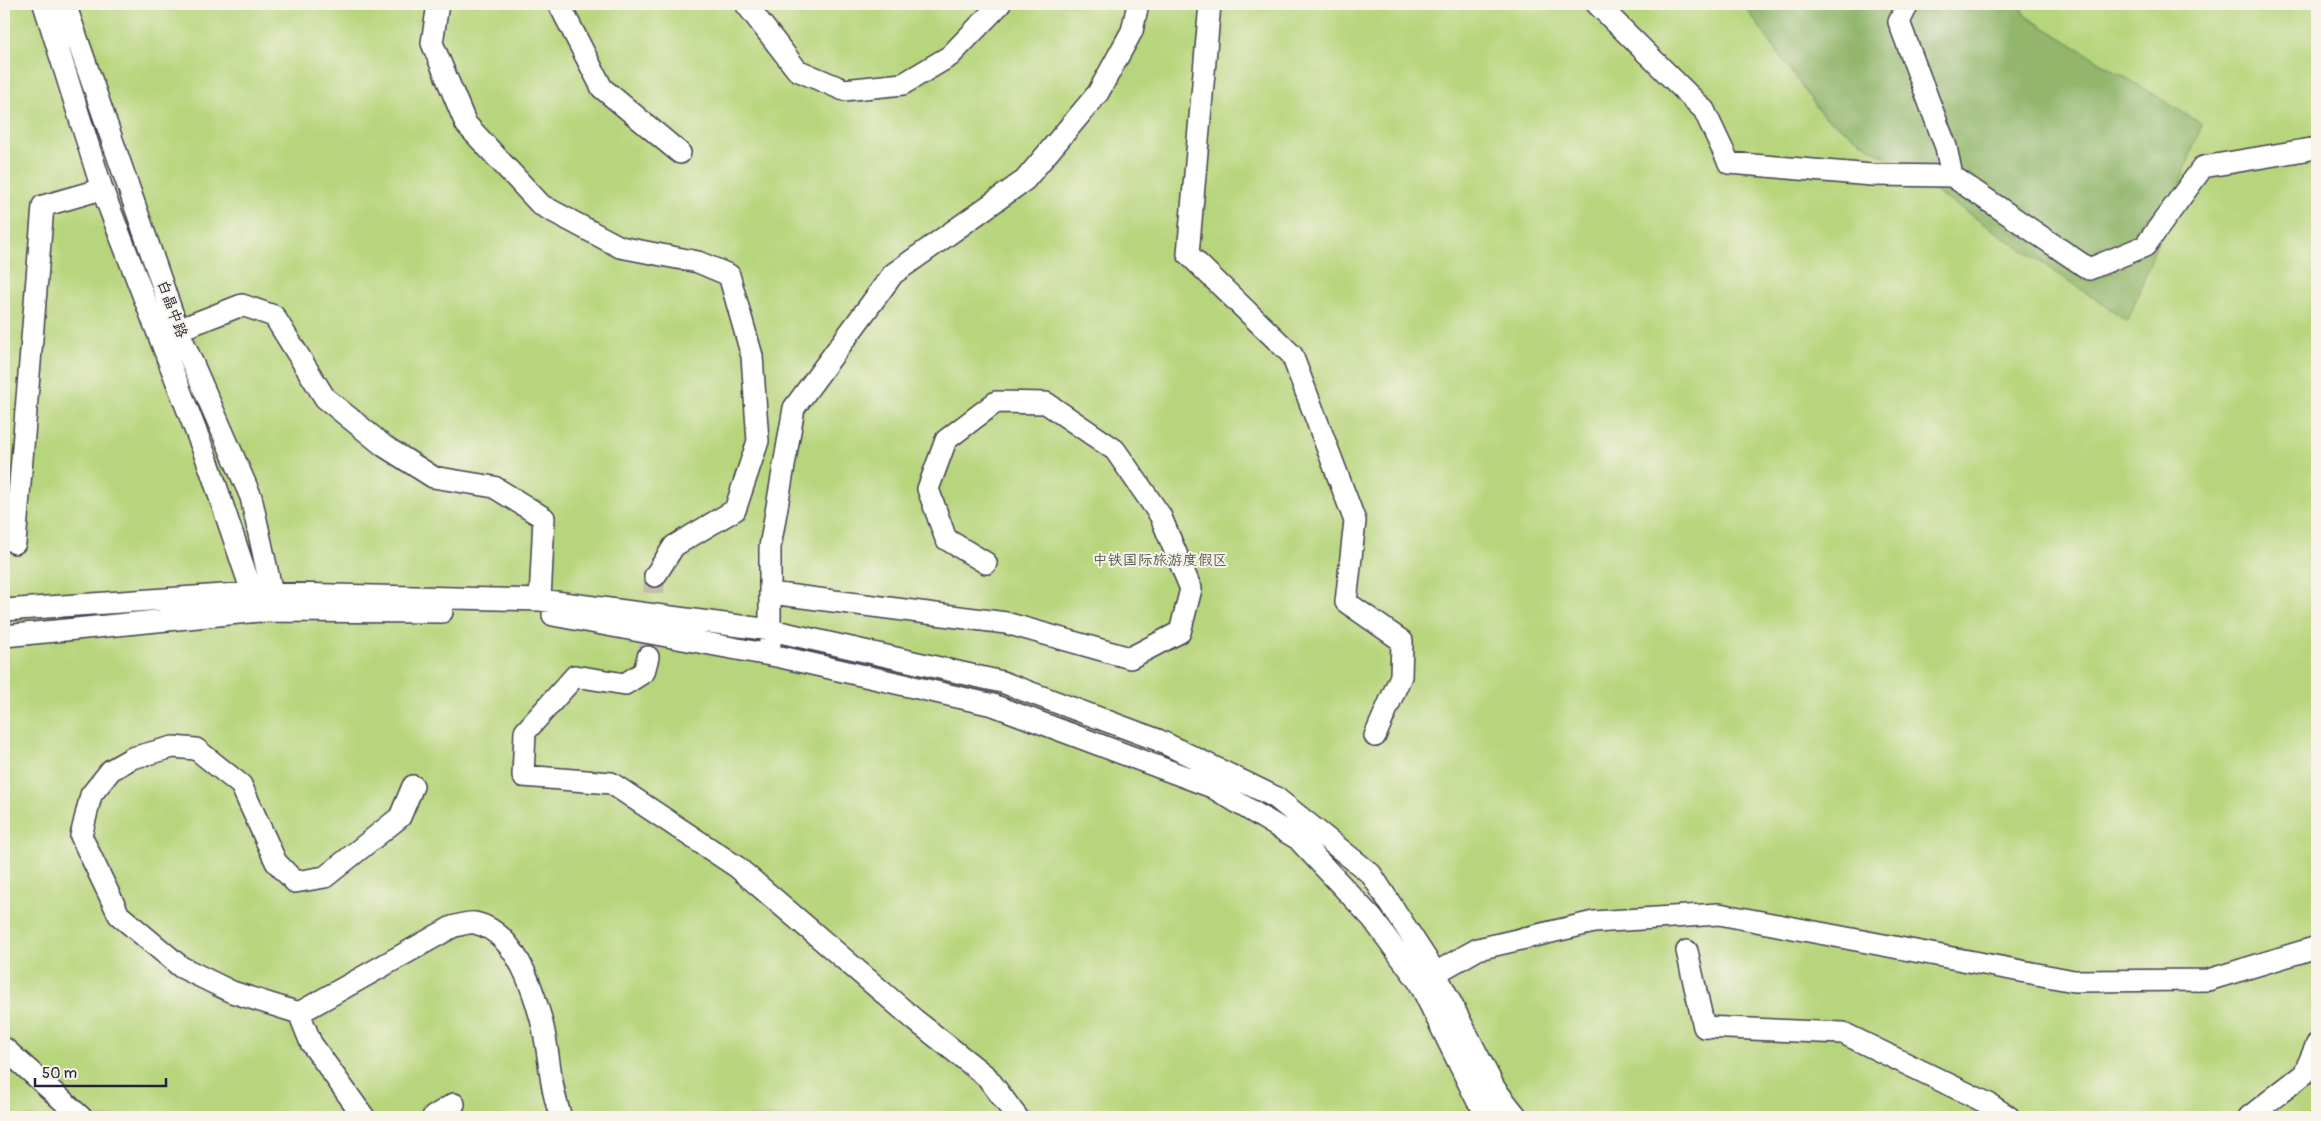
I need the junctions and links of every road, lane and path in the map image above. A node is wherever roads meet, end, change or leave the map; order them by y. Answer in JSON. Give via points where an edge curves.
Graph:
{"nodes":[{"id":1,"x":44,"y":4,"type":"edge"},
{"id":2,"x":65,"y":4,"type":"edge"},
{"id":3,"x":438,"y":4,"type":"edge"},
{"id":4,"x":559,"y":4,"type":"edge"},
{"id":5,"x":746,"y":4,"type":"edge"},
{"id":6,"x":1000,"y":4,"type":"edge"},
{"id":7,"x":1138,"y":4,"type":"edge"},
{"id":8,"x":1210,"y":4,"type":"edge"},
{"id":9,"x":1597,"y":4,"type":"edge"},
{"id":10,"x":1908,"y":4,"type":"edge"},
{"id":11,"x":2317,"y":148,"type":"edge"},
{"id":12,"x":680,"y":153,"type":"dead end"},
{"id":13,"x":1952,"y":176,"type":"junction"},
{"id":14,"x":102,"y":189,"type":"junction"},
{"id":15,"x":178,"y":330,"type":"junction"},
{"id":16,"x":14,"y":543,"type":"dead end"},
{"id":17,"x":986,"y":563,"type":"dead end"},
{"id":18,"x":655,"y":576,"type":"tunnel mouth"},
{"id":19,"x":771,"y":593,"type":"junction"},
{"id":20,"x":261,"y":599,"type":"junction"},
{"id":21,"x":540,"y":600,"type":"junction"},
{"id":22,"x":4,"y":610,"type":"edge"},
{"id":23,"x":771,"y":630,"type":"junction"},
{"id":24,"x":4,"y":636,"type":"edge"},
{"id":25,"x":769,"y":655,"type":"junction"},
{"id":26,"x":648,"y":657,"type":"tunnel mouth"},
{"id":27,"x":1375,"y":736,"type":"dead end"},
{"id":28,"x":413,"y":786,"type":"dead end"},
{"id":29,"x":2317,"y":947,"type":"edge"},
{"id":30,"x":1687,"y":951,"type":"dead end"},
{"id":31,"x":1427,"y":977,"type":"junction"},
{"id":32,"x":300,"y":1013,"type":"junction"},
{"id":33,"x":2317,"y":1044,"type":"edge"},
{"id":34,"x":4,"y":1048,"type":"edge"},
{"id":35,"x":454,"y":1104,"type":"dead end"},
{"id":36,"x":81,"y":1117,"type":"edge"},
{"id":37,"x":364,"y":1117,"type":"edge"},
{"id":38,"x":433,"y":1117,"type":"edge"},
{"id":39,"x":560,"y":1117,"type":"edge"},
{"id":40,"x":1017,"y":1117,"type":"edge"},
{"id":41,"x":1492,"y":1117,"type":"edge"},
{"id":42,"x":1517,"y":1117,"type":"edge"},
{"id":43,"x":2009,"y":1117,"type":"edge"},
{"id":44,"x":2250,"y":1117,"type":"edge"}],
"edges":[{"from":1,"to":14,"type":"street","name":"白晶中路"},
{"from":2,"to":15,"type":"street","name":"白晶中路"},
{"from":3,"to":18,"type":"street","via":[[432,43],[466,124],[541,205],[620,247],[698,262],[729,275],[752,356],[758,441],[735,510],[674,546]]},
{"from":4,"to":12,"type":"street","via":[[602,88]]},
{"from":5,"to":6,"type":"street","via":[[797,70],[844,90],[903,84],[950,56]]},
{"from":7,"to":19,"type":"street","via":[[1132,31],[1098,93],[1025,180],[893,274],[794,408],[770,547]]},
{"from":8,"to":27,"type":"street","via":[[1188,254],[1292,355],[1323,432],[1355,521],[1346,602],[1402,641],[1401,676]]},
{"from":9,"to":13,"type":"street","via":[[1704,110],[1729,163],[1872,175]]},
{"from":10,"to":13,"type":"street","via":[[1900,22],[1946,147]]},
{"from":11,"to":13,"type":"street","via":[[2203,167],[2145,246],[2089,269]]},
{"from":14,"to":16,"type":"street","via":[[43,206]]},
{"from":14,"to":20,"type":"street","name":"白晶中路"},
{"from":15,"to":20,"type":"street","name":"白晶中路","via":[[251,497]]},
{"from":15,"to":21,"type":"street","via":[[242,305],[274,316],[325,398],[384,446],[433,477],[494,487],[544,518]]},
{"from":17,"to":19,"type":"street","via":[[946,539],[928,488],[946,440],[996,402],[1046,402],[1115,450],[1160,515],[1191,589],[1180,632],[1130,658],[1006,623]]},
{"from":19,"to":23,"type":"street"},
{"from":20,"to":21,"type":"street"},
{"from":20,"to":22,"type":"street"},
{"from":20,"to":24,"type":"street"},
{"from":20,"to":25,"type":"street","via":[[283,611],[536,612]]},
{"from":21,"to":23,"type":"street"},
{"from":23,"to":25,"type":"street"},
{"from":23,"to":31,"type":"street","via":[[1002,682],[1158,740],[1275,797],[1371,874]]},
{"from":25,"to":31,"type":"street","via":[[993,705],[1212,787],[1298,839]]},
{"from":26,"to":40,"type":"street","via":[[644,672],[625,684],[576,676],[525,732],[523,776],[611,783],[737,867],[915,1020],[988,1077]]},
{"from":28,"to":32,"type":"street","via":[[400,817],[325,876],[295,882],[276,862],[241,785],[196,749],[174,747],[132,758],[111,770],[90,795],[81,836],[119,915],[181,967],[232,992]]},
{"from":29,"to":31,"type":"street","via":[[2208,980],[2074,981],[1719,914],[1594,922],[1478,949]]},
{"from":30,"to":43,"type":"street","via":[[1704,1027],[1843,1033],[1989,1104]]},
{"from":31,"to":41,"type":"street","via":[[1477,1100]]},
{"from":31,"to":42,"type":"street","via":[[1495,1089]]},
{"from":32,"to":37,"type":"street","via":[[311,1043]]},
{"from":32,"to":39,"type":"street","via":[[452,926],[474,923],[500,935],[516,954],[540,1013],[554,1100]]},
{"from":33,"to":44,"type":"street","via":[[2304,1074]]},
{"from":34,"to":36,"type":"street"},
{"from":35,"to":38,"type":"street"}]}
